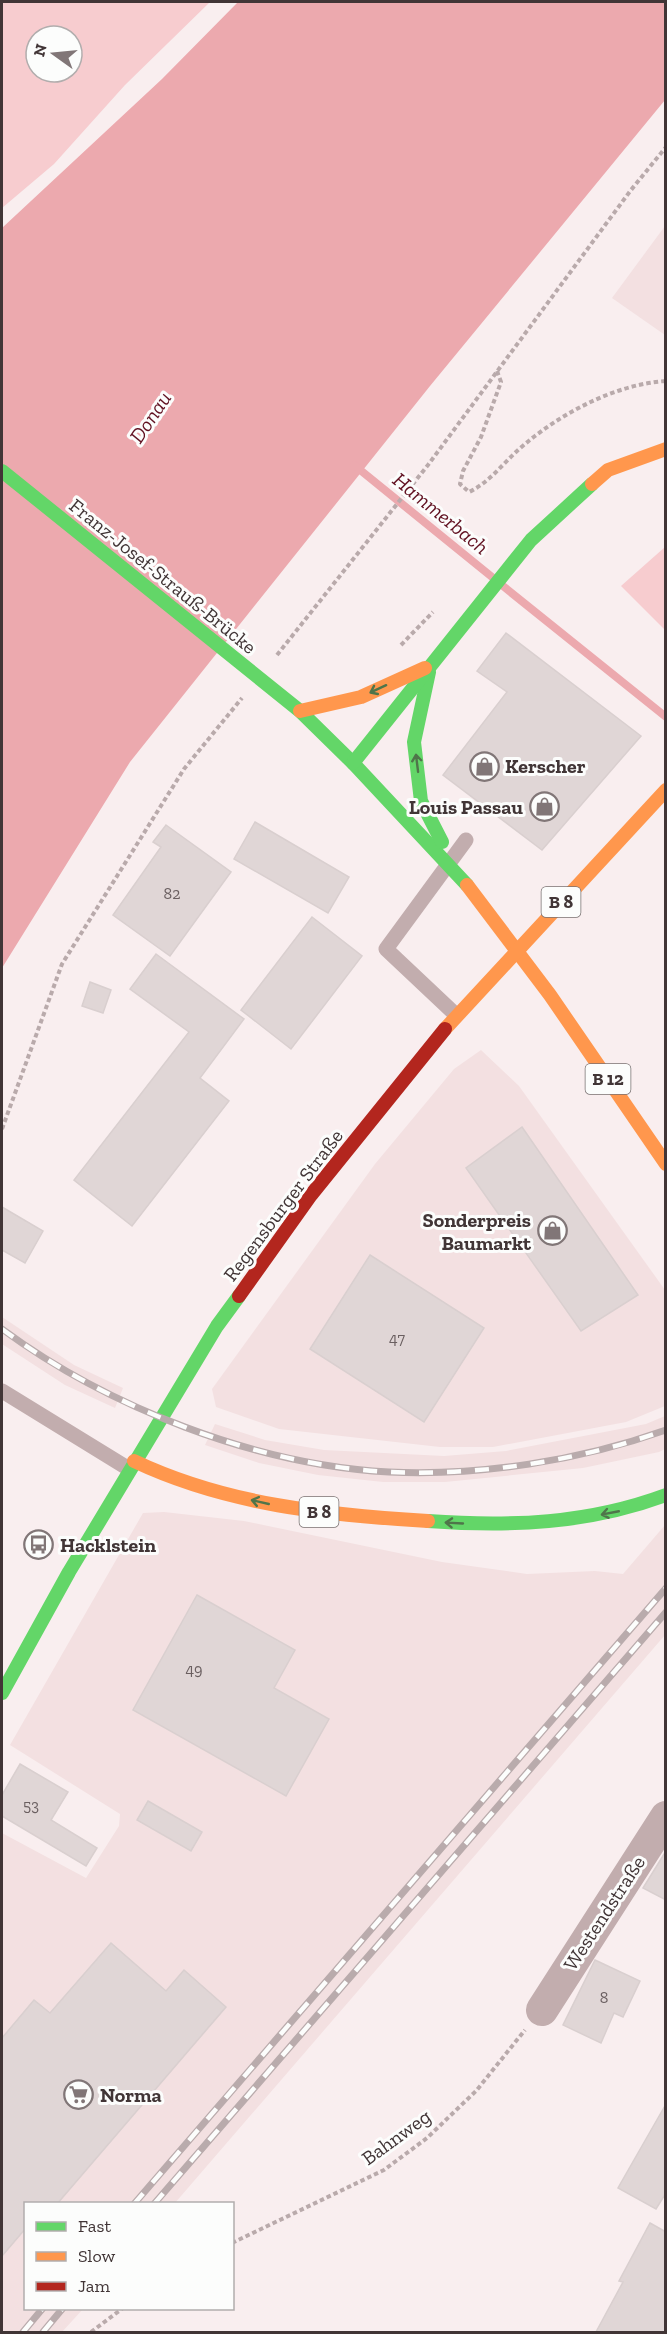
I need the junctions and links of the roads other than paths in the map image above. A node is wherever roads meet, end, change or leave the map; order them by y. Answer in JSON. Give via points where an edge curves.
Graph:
{"nodes":[{"id":1,"x":666,"y":449,"type":"edge"},
{"id":2,"x":2,"y":471,"type":"edge"},
{"id":3,"x":431,"y":665,"type":"junction"},
{"id":4,"x":300,"y":711,"type":"junction"},
{"id":5,"x":353,"y":763,"type":"junction"},
{"id":6,"x":666,"y":790,"type":"edge"},
{"id":7,"x":466,"y":840,"type":"dead end"},
{"id":8,"x":459,"y":875,"type":"junction"},
{"id":9,"x":456,"y":1015,"type":"junction"},
{"id":10,"x":666,"y":1164,"type":"edge"},
{"id":11,"x":2,"y":1391,"type":"edge"},
{"id":12,"x":132,"y":1465,"type":"junction"},
{"id":13,"x":666,"y":1495,"type":"edge"},
{"id":14,"x":2,"y":1693,"type":"edge"},
{"id":15,"x":666,"y":1817,"type":"edge"},
{"id":16,"x":542,"y":2010,"type":"road end"}],
"edges":[{"from":1,"to":3,"type":"main road","via":[[608,470],[531,540]]},
{"from":2,"to":4,"type":"main road","name":"Franz-Josef-Strauß-Brücke"},
{"from":3,"to":4,"type":"main road","one_way":true,"via":[[361,697]]},
{"from":3,"to":5,"type":"main road"},
{"from":8,"to":3,"type":"main road","one_way":true,"via":[[421,801],[414,742]]},
{"from":4,"to":5,"type":"main road","number":"B 12"},
{"from":5,"to":8,"type":"main road","number":"B 12"},
{"from":6,"to":9,"type":"main road","name":"Regensburger Straße","number":"B 8"},
{"from":7,"to":9,"type":"lane","via":[[386,949]]},
{"from":8,"to":10,"type":"main road","number":"B 12","via":[[550,995]]},
{"from":9,"to":12,"type":"main road","name":"Regensburger Straße","number":"B 8","via":[[284,1232],[218,1326]]},
{"from":11,"to":12,"type":"lane"},
{"from":13,"to":12,"type":"main road","number":"B 8","one_way":true,"via":[[620,1512],[573,1520],[512,1525],[422,1521],[295,1510],[208,1491]]},
{"from":12,"to":14,"type":"main road","name":"Regensburger Straße","number":"B 8"},
{"from":15,"to":16,"type":"street","name":"Westendstraße"}]}
